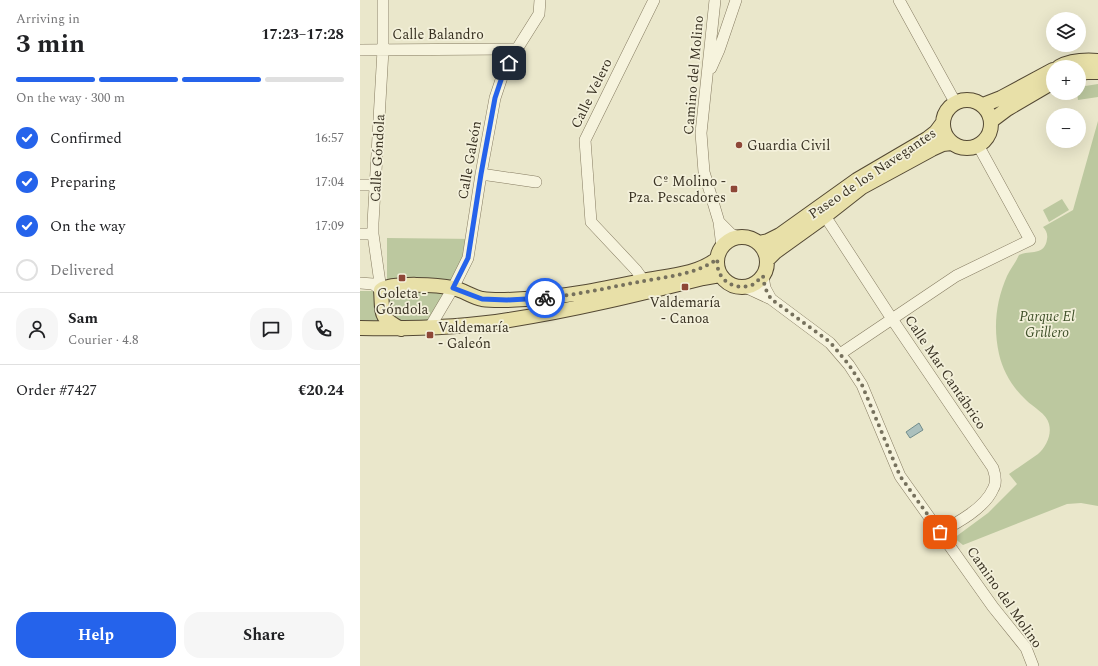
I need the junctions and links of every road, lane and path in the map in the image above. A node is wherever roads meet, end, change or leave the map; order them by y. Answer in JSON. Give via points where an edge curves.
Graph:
{"nodes":[{"id":1,"x":383,"y":0,"type":"edge"},
{"id":2,"x":540,"y":0,"type":"edge"},
{"id":3,"x":654,"y":0,"type":"edge"},
{"id":4,"x":715,"y":0,"type":"edge"},
{"id":5,"x":736,"y":0,"type":"edge"},
{"id":6,"x":899,"y":0,"type":"edge"},
{"id":7,"x":517,"y":49,"type":"junction"},
{"id":8,"x":360,"y":50,"type":"edge"},
{"id":9,"x":383,"y":50,"type":"junction"},
{"id":10,"x":1086,"y":60,"type":"edge"},
{"id":11,"x":1098,"y":60,"type":"edge"},
{"id":12,"x":1086,"y":72,"type":"edge"},
{"id":13,"x":1098,"y":72,"type":"edge"},
{"id":14,"x":1046,"y":74,"type":"edge"},
{"id":15,"x":707,"y":77,"type":"junction"},
{"id":16,"x":1046,"y":86,"type":"edge"},
{"id":17,"x":955,"y":102,"type":"junction"},
{"id":18,"x":983,"y":105,"type":"junction"},
{"id":19,"x":991,"y":121,"type":"junction"},
{"id":20,"x":942,"y":124,"type":"junction"},
{"id":21,"x":951,"y":143,"type":"junction"},
{"id":22,"x":978,"y":145,"type":"junction"},
{"id":23,"x":481,"y":174,"type":"junction"},
{"id":24,"x":536,"y":182,"type":"dead end"},
{"id":25,"x":360,"y":185,"type":"edge"},
{"id":26,"x":375,"y":185,"type":"junction"},
{"id":27,"x":825,"y":216,"type":"junction"},
{"id":28,"x":720,"y":222,"type":"junction"},
{"id":29,"x":360,"y":234,"type":"edge"},
{"id":30,"x":373,"y":234,"type":"junction"},
{"id":31,"x":737,"y":237,"type":"junction"},
{"id":32,"x":759,"y":243,"type":"junction"},
{"id":33,"x":719,"y":253,"type":"junction"},
{"id":34,"x":767,"y":260,"type":"junction"},
{"id":35,"x":720,"y":275,"type":"junction"},
{"id":36,"x":763,"y":276,"type":"junction"},
{"id":37,"x":642,"y":281,"type":"junction"},
{"id":38,"x":360,"y":283,"type":"edge"},
{"id":39,"x":378,"y":284,"type":"junction"},
{"id":40,"x":745,"y":287,"type":"junction"},
{"id":41,"x":453,"y":288,"type":"junction"},
{"id":42,"x":771,"y":299,"type":"junction"},
{"id":43,"x":382,"y":314,"type":"junction"},
{"id":44,"x":892,"y":319,"type":"junction"},
{"id":45,"x":361,"y":328,"type":"edge"},
{"id":46,"x":430,"y":328,"type":"junction"},
{"id":47,"x":401,"y":329,"type":"junction"},
{"id":48,"x":840,"y":354,"type":"junction"},
{"id":49,"x":940,"y":532,"type":"junction"},
{"id":50,"x":1033,"y":666,"type":"edge"}],
"edges":[{"from":1,"to":9,"type":"street","name":"Calle Góndola"},
{"from":2,"to":7,"type":"street","name":"Calle Galeón","via":[[540,14]]},
{"from":3,"to":37,"type":"street","name":"Calle Velero","via":[[585,140],[590,222],[636,270]]},
{"from":4,"to":15,"type":"street","name":"Camino del Molino"},
{"from":5,"to":15,"type":"street"},
{"from":6,"to":17,"type":"street"},
{"from":7,"to":9,"type":"street","name":"Calle Balandro"},
{"from":7,"to":23,"type":"street","name":"Calle Galeón","via":[[502,77],[495,98]]},
{"from":8,"to":9,"type":"street","name":"Calle Balandro"},
{"from":9,"to":26,"type":"street","name":"Calle Góndola"},
{"from":10,"to":11,"type":"main road"},
{"from":12,"to":13,"type":"main road"},
{"from":14,"to":18,"type":"main road"},
{"from":15,"to":28,"type":"street","name":"Camino del Molino","via":[[700,133],[704,172]]},
{"from":16,"to":19,"type":"main road"},
{"from":17,"to":18,"type":"main road","via":[[969,100]]},
{"from":17,"to":20,"type":"main road","via":[[945,112]]},
{"from":18,"to":19,"type":"main road"},
{"from":19,"to":22,"type":"main road","via":[[988,135]]},
{"from":20,"to":21,"type":"main road","via":[[946,138]]},
{"from":20,"to":32,"type":"main road","name":"Paseo de los Navegantes","via":[[927,139],[857,180],[780,235]]},
{"from":21,"to":22,"type":"main road","via":[[965,148]]},
{"from":21,"to":27,"type":"main road","name":"Paseo de los Navegantes","via":[[932,149],[862,187]]},
{"from":22,"to":44,"type":"street","via":[[1030,240],[956,276]]},
{"from":23,"to":24,"type":"street"},
{"from":23,"to":41,"type":"street","name":"Calle Galeón","via":[[468,258]]},
{"from":25,"to":26,"type":"street"},
{"from":26,"to":30,"type":"street","name":"Calle Góndola"},
{"from":27,"to":34,"type":"main road","name":"Paseo de los Navegantes","via":[[774,252]]},
{"from":27,"to":44,"type":"street","name":"Calle Mar Cantábrico"},
{"from":28,"to":31,"type":"street","name":"Camino del Molino"},
{"from":28,"to":33,"type":"street","name":"Camino del Molino"},
{"from":29,"to":30,"type":"street"},
{"from":30,"to":39,"type":"street","name":"Calle Góndola"},
{"from":31,"to":32,"type":"main road","via":[[746,237]]},
{"from":31,"to":33,"type":"main road","via":[[728,241]]},
{"from":32,"to":34,"type":"main road"},
{"from":33,"to":35,"type":"main road"},
{"from":33,"to":37,"type":"main road","via":[[710,264],[701,268]]},
{"from":34,"to":36,"type":"main road"},
{"from":35,"to":40,"type":"main road","via":[[730,284]]},
{"from":35,"to":46,"type":"main road","via":[[548,314]]},
{"from":36,"to":40,"type":"main road","via":[[755,284]]},
{"from":36,"to":42,"type":"street","via":[[765,288]]},
{"from":37,"to":41,"type":"main road","via":[[584,293],[507,300],[482,299]]},
{"from":38,"to":39,"type":"street"},
{"from":39,"to":41,"type":"main road","via":[[386,287],[412,285]]},
{"from":39,"to":43,"type":"main road","name":"Calle Góndola"},
{"from":40,"to":42,"type":"street","name":"Camino del Molino"},
{"from":41,"to":46,"type":"street","name":"Calle Galeón"},
{"from":42,"to":48,"type":"street","name":"Camino del Molino","via":[[830,342]]},
{"from":43,"to":45,"type":"main road","via":[[376,322]]},
{"from":43,"to":47,"type":"main road","via":[[388,322]]},
{"from":44,"to":48,"type":"street"},
{"from":44,"to":49,"type":"street","name":"Calle Mar Cantábrico","via":[[988,459],[995,476],[994,488],[986,500],[964,518]]},
{"from":45,"to":47,"type":"main road"},
{"from":46,"to":47,"type":"main road"},
{"from":48,"to":49,"type":"street","name":"Camino del Molino","via":[[862,385],[900,476]]},
{"from":49,"to":50,"type":"street","name":"Camino del Molino","via":[[1026,648]]}]}
